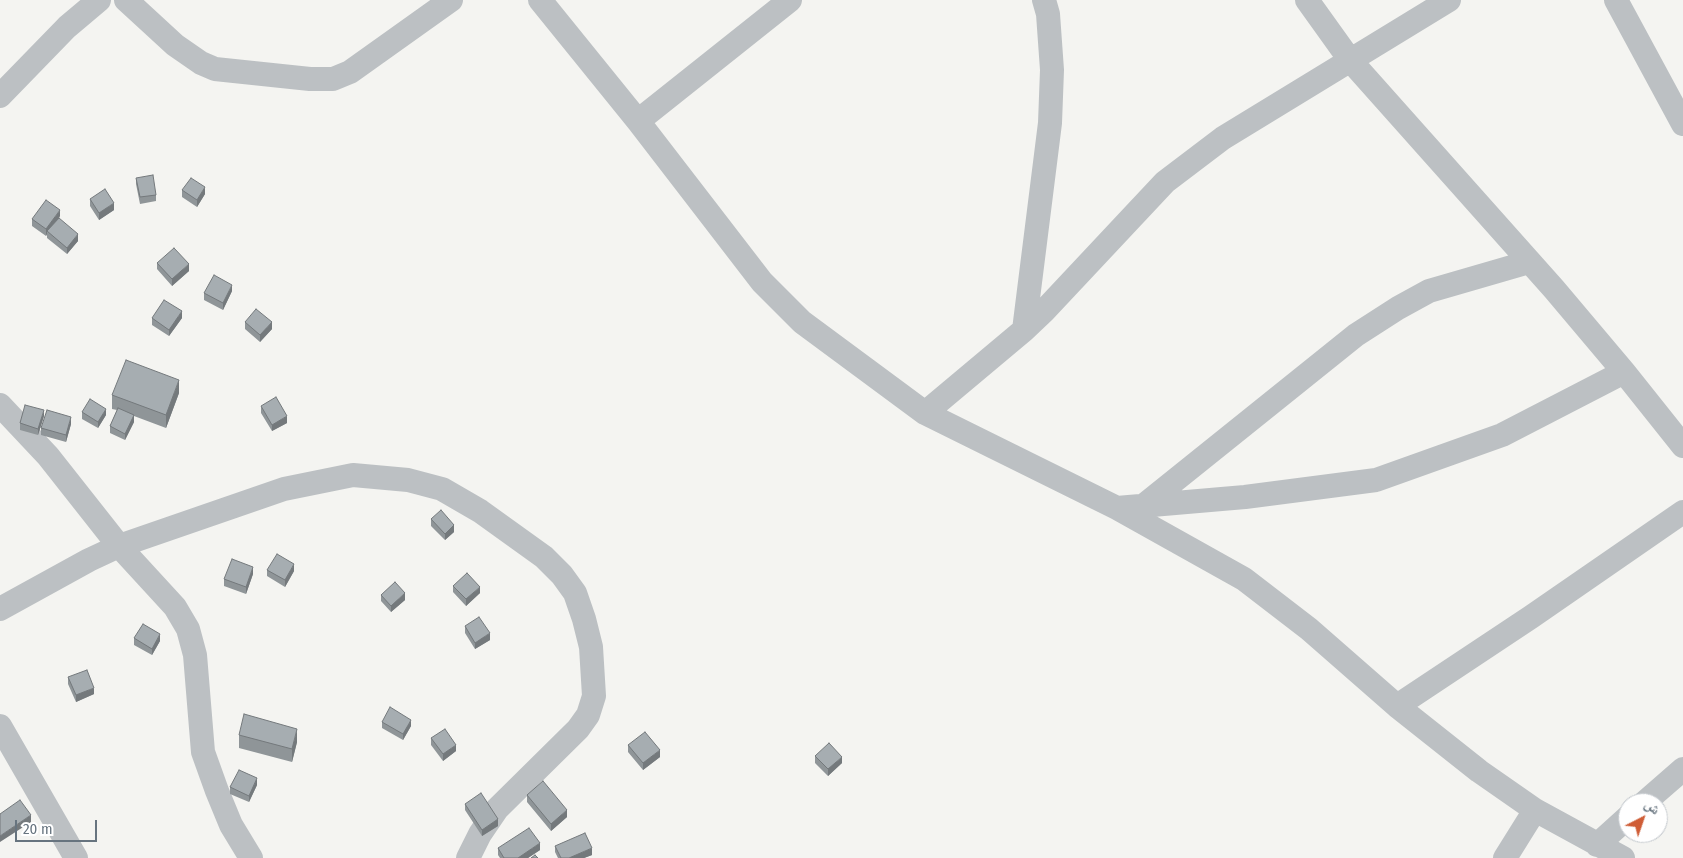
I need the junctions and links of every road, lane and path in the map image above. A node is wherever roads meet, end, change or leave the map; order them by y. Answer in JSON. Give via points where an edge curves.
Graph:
{"nodes":[{"id":1,"x":98,"y":0,"type":"edge"},
{"id":2,"x":126,"y":0,"type":"edge"},
{"id":3,"x":451,"y":0,"type":"edge"},
{"id":4,"x":540,"y":0,"type":"edge"},
{"id":5,"x":790,"y":0,"type":"edge"},
{"id":6,"x":1044,"y":0,"type":"edge"},
{"id":7,"x":1306,"y":0,"type":"edge"},
{"id":8,"x":1449,"y":0,"type":"edge"},
{"id":9,"x":1616,"y":0,"type":"edge"},
{"id":10,"x":1350,"y":60,"type":"junction"},
{"id":11,"x":0,"y":96,"type":"edge"},
{"id":12,"x":638,"y":121,"type":"junction"},
{"id":13,"x":1683,"y":124,"type":"edge"},
{"id":14,"x":1529,"y":262,"type":"junction"},
{"id":15,"x":1024,"y":330,"type":"junction"},
{"id":16,"x":1624,"y":372,"type":"junction"},
{"id":17,"x":0,"y":405,"type":"edge"},
{"id":18,"x":925,"y":413,"type":"junction"},
{"id":19,"x":1683,"y":446,"type":"edge"},
{"id":20,"x":1143,"y":506,"type":"junction"},
{"id":21,"x":1117,"y":508,"type":"junction"},
{"id":22,"x":1683,"y":512,"type":"edge"},
{"id":23,"x":119,"y":546,"type":"junction"},
{"id":24,"x":0,"y":609,"type":"edge"},
{"id":25,"x":1397,"y":706,"type":"junction"},
{"id":26,"x":0,"y":726,"type":"edge"},
{"id":27,"x":1683,"y":768,"type":"edge"},
{"id":28,"x":1655,"y":793,"type":"edge"},
{"id":29,"x":1534,"y":810,"type":"junction"},
{"id":30,"x":1618,"y":827,"type":"edge"},
{"id":31,"x":1598,"y":845,"type":"junction"},
{"id":32,"x":76,"y":858,"type":"edge"},
{"id":33,"x":251,"y":858,"type":"edge"},
{"id":34,"x":468,"y":858,"type":"edge"},
{"id":35,"x":1505,"y":858,"type":"edge"},
{"id":36,"x":1624,"y":858,"type":"edge"}],
"edges":[{"from":1,"to":11,"type":"street"},
{"from":2,"to":3,"type":"street","via":[[175,45],[201,63],[215,69],[310,79],[333,79],[350,72]]},
{"from":4,"to":12,"type":"street"},
{"from":5,"to":12,"type":"street"},
{"from":6,"to":15,"type":"street","via":[[1052,70],[1050,123]]},
{"from":7,"to":10,"type":"street"},
{"from":8,"to":10,"type":"street"},
{"from":9,"to":13,"type":"street"},
{"from":10,"to":14,"type":"street"},
{"from":10,"to":15,"type":"street","via":[[1223,138],[1165,182]]},
{"from":12,"to":18,"type":"street","via":[[762,282],[802,322]]},
{"from":14,"to":16,"type":"street"},
{"from":14,"to":20,"type":"street","via":[[1429,291],[1398,308],[1356,335]]},
{"from":15,"to":18,"type":"street"},
{"from":16,"to":19,"type":"street"},
{"from":16,"to":20,"type":"street","via":[[1502,434],[1376,480]]},
{"from":17,"to":23,"type":"street","via":[[48,456]]},
{"from":18,"to":21,"type":"street"},
{"from":20,"to":21,"type":"street"},
{"from":21,"to":25,"type":"street","via":[[1244,579],[1309,629]]},
{"from":22,"to":25,"type":"street"},
{"from":23,"to":24,"type":"street"},
{"from":23,"to":33,"type":"street","via":[[175,607],[188,629],[195,656],[204,752],[231,825]]},
{"from":23,"to":34,"type":"street","via":[[284,489],[353,475],[408,480],[442,489],[480,511],[544,557],[575,593],[591,647],[594,696],[588,715],[578,730],[497,809]]},
{"from":25,"to":29,"type":"street"},
{"from":26,"to":32,"type":"street"},
{"from":27,"to":28,"type":"street"},
{"from":29,"to":31,"type":"street"},
{"from":29,"to":35,"type":"street"},
{"from":30,"to":31,"type":"street"},
{"from":31,"to":36,"type":"street"}]}
